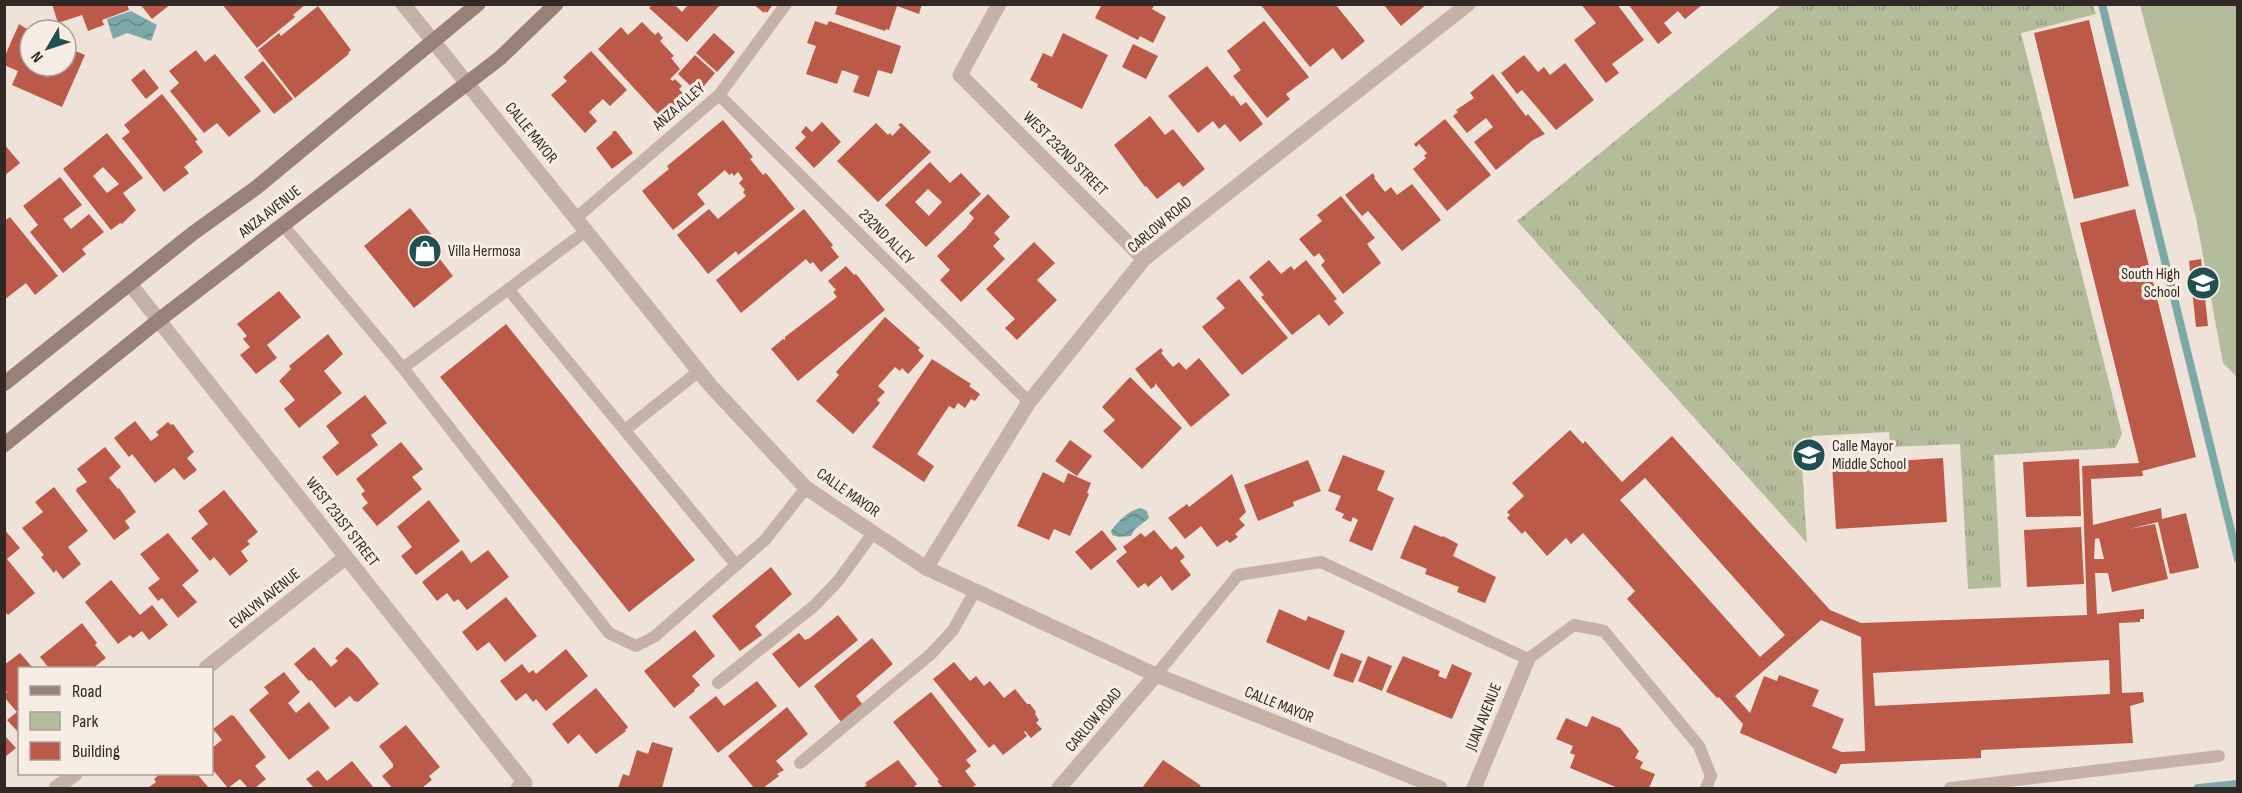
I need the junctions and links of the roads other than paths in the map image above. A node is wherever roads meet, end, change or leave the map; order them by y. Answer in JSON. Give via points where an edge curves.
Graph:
{"nodes":[{"id":1,"x":403,"y":4,"type":"edge"},
{"id":2,"x":478,"y":4,"type":"edge"},
{"id":3,"x":556,"y":4,"type":"edge"},
{"id":4,"x":786,"y":4,"type":"edge"},
{"id":5,"x":999,"y":4,"type":"edge"},
{"id":6,"x":1468,"y":4,"type":"edge"},
{"id":7,"x":433,"y":41,"type":"junction"},
{"id":8,"x":467,"y":82,"type":"junction"},
{"id":9,"x":719,"y":95,"type":"junction"},
{"id":10,"x":576,"y":218,"type":"junction"},
{"id":11,"x":283,"y":225,"type":"junction"},
{"id":12,"x":586,"y":231,"type":"junction"},
{"id":13,"x":1144,"y":259,"type":"junction"},
{"id":14,"x":130,"y":284,"type":"junction"},
{"id":15,"x":508,"y":289,"type":"junction"},
{"id":16,"x":159,"y":320,"type":"junction"},
{"id":17,"x":403,"y":368,"type":"junction"},
{"id":18,"x":699,"y":371,"type":"junction"},
{"id":19,"x":4,"y":384,"type":"edge"},
{"id":20,"x":1029,"y":402,"type":"junction"},
{"id":21,"x":625,"y":430,"type":"junction"},
{"id":22,"x":4,"y":445,"type":"edge"},
{"id":23,"x":806,"y":488,"type":"junction"},
{"id":24,"x":873,"y":533,"type":"junction"},
{"id":25,"x":346,"y":557,"type":"junction"},
{"id":26,"x":736,"y":565,"type":"junction"},
{"id":27,"x":926,"y":568,"type":"junction"},
{"id":28,"x":975,"y":591,"type":"junction"},
{"id":29,"x":1527,"y":659,"type":"junction"},
{"id":30,"x":208,"y":667,"type":"edge"},
{"id":31,"x":1156,"y":675,"type":"junction"},
{"id":32,"x":718,"y":683,"type":"dead end"},
{"id":33,"x":2219,"y":756,"type":"dead end"},
{"id":34,"x":800,"y":763,"type":"dead end"},
{"id":35,"x":74,"y":775,"type":"edge"},
{"id":36,"x":522,"y":786,"type":"edge"},
{"id":37,"x":56,"y":789,"type":"edge"},
{"id":38,"x":1059,"y":789,"type":"edge"},
{"id":39,"x":1440,"y":789,"type":"edge"},
{"id":40,"x":1474,"y":789,"type":"edge"},
{"id":41,"x":1706,"y":789,"type":"edge"},
{"id":42,"x":1950,"y":789,"type":"edge"}],
"edges":[{"from":1,"to":7,"type":"street","name":"CALLE MAYOR"},
{"from":2,"to":7,"type":"main road","name":"ANZA AVENUE"},
{"from":3,"to":8,"type":"main road","name":"ANZA AVENUE","via":[[500,58]]},
{"from":4,"to":9,"type":"lane","name":"ANZA ALLEY"},
{"from":5,"to":13,"type":"street","name":"WEST 232ND STREET","via":[[960,75]]},
{"from":6,"to":13,"type":"street","name":"CARLOW ROAD"},
{"from":7,"to":8,"type":"street","name":"CALLE MAYOR"},
{"from":7,"to":14,"type":"main road","name":"ANZA AVENUE","via":[[257,187]]},
{"from":8,"to":10,"type":"street","name":"CALLE MAYOR"},
{"from":8,"to":11,"type":"main road","name":"ANZA AVENUE"},
{"from":9,"to":10,"type":"lane","name":"ANZA ALLEY"},
{"from":9,"to":20,"type":"lane","name":"232ND ALLEY"},
{"from":10,"to":12,"type":"street","name":"CALLE MAYOR"},
{"from":11,"to":16,"type":"main road","name":"ANZA AVENUE"},
{"from":11,"to":17,"type":"lane"},
{"from":12,"to":15,"type":"lane"},
{"from":12,"to":18,"type":"street","name":"CALLE MAYOR"},
{"from":13,"to":20,"type":"street","name":"CARLOW ROAD"},
{"from":14,"to":16,"type":"street","name":"WEST 231ST STREET"},
{"from":14,"to":19,"type":"main road","name":"ANZA AVENUE"},
{"from":15,"to":17,"type":"lane"},
{"from":15,"to":21,"type":"lane"},
{"from":16,"to":22,"type":"main road","name":"ANZA AVENUE"},
{"from":16,"to":25,"type":"street","name":"WEST 231ST STREET"},
{"from":17,"to":26,"type":"lane","via":[[609,633],[636,646],[654,637]]},
{"from":18,"to":21,"type":"lane"},
{"from":18,"to":23,"type":"street","name":"CALLE MAYOR"},
{"from":20,"to":27,"type":"street","name":"CARLOW ROAD"},
{"from":21,"to":26,"type":"lane"},
{"from":23,"to":24,"type":"street","name":"CALLE MAYOR"},
{"from":23,"to":26,"type":"lane","via":[[765,540]]},
{"from":24,"to":27,"type":"street","name":"CALLE MAYOR"},
{"from":24,"to":32,"type":"lane","via":[[814,606]]},
{"from":25,"to":30,"type":"street","name":"EVALYN AVENUE"},
{"from":25,"to":36,"type":"street","name":"WEST 231ST STREET"},
{"from":27,"to":28,"type":"street","name":"CALLE MAYOR"},
{"from":28,"to":31,"type":"street","name":"CALLE MAYOR"},
{"from":28,"to":34,"type":"lane","via":[[932,654]]},
{"from":29,"to":31,"type":"lane","via":[[1321,562],[1238,575]]},
{"from":29,"to":40,"type":"street","name":"JUAN AVENUE"},
{"from":29,"to":41,"type":"lane","via":[[1574,625],[1604,631],[1700,746],[1711,776]]},
{"from":31,"to":38,"type":"street","name":"CARLOW ROAD"},
{"from":31,"to":39,"type":"street","name":"CALLE MAYOR"},
{"from":33,"to":42,"type":"lane"},
{"from":35,"to":37,"type":"street"}]}
